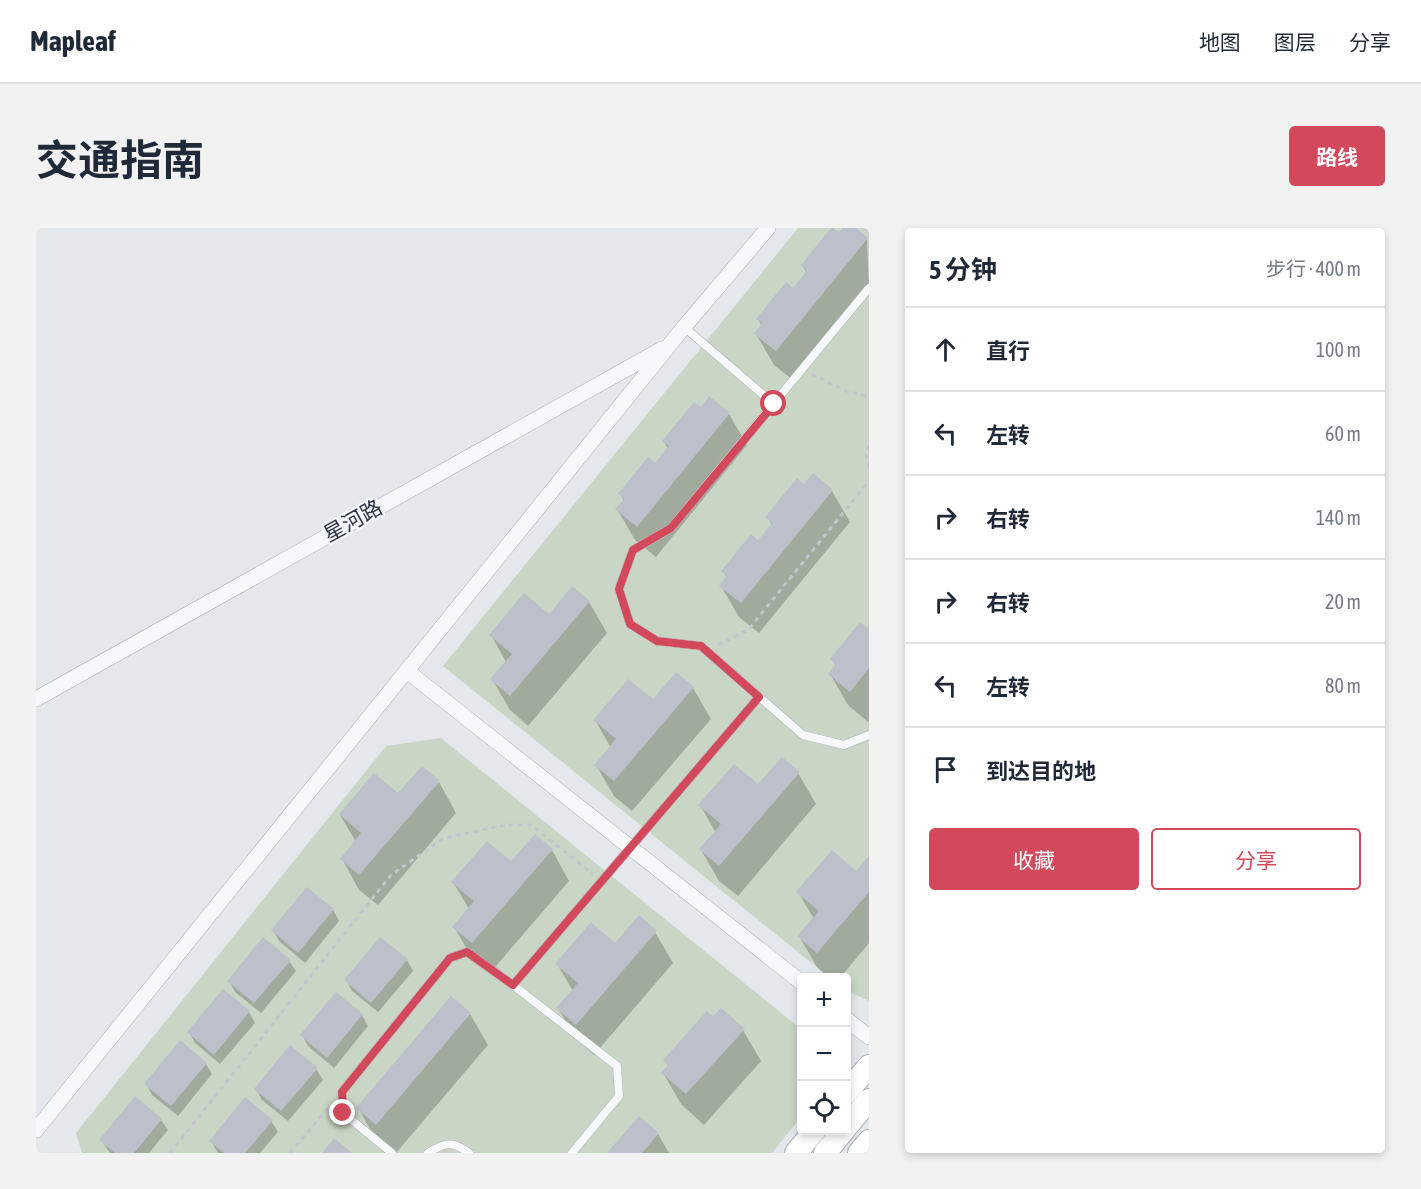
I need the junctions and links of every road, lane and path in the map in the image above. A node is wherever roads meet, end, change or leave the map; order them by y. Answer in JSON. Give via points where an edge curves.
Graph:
{"nodes":[{"id":1,"x":768,"y":228,"type":"edge"},
{"id":2,"x":869,"y":288,"type":"edge"},
{"id":3,"x":684,"y":327,"type":"junction"},
{"id":4,"x":670,"y":345,"type":"junction"},
{"id":5,"x":802,"y":369,"type":"junction"},
{"id":6,"x":869,"y":397,"type":"edge"},
{"id":7,"x":774,"y":404,"type":"junction"},
{"id":8,"x":869,"y":446,"type":"edge"},
{"id":9,"x":869,"y":471,"type":"edge"},
{"id":10,"x":869,"y":481,"type":"edge"},
{"id":11,"x":697,"y":645,"type":"junction"},
{"id":12,"x":407,"y":671,"type":"junction"},
{"id":13,"x":759,"y":697,"type":"junction"},
{"id":14,"x":36,"y":699,"type":"edge"},
{"id":15,"x":869,"y":735,"type":"edge"},
{"id":16,"x":630,"y":848,"type":"junction"},
{"id":17,"x":602,"y":881,"type":"junction"},
{"id":18,"x":797,"y":980,"type":"edge"},
{"id":19,"x":513,"y":985,"type":"junction"},
{"id":20,"x":851,"y":1023,"type":"edge"},
{"id":21,"x":869,"y":1037,"type":"edge"},
{"id":22,"x":869,"y":1066,"type":"edge"},
{"id":23,"x":851,"y":1087,"type":"edge"},
{"id":24,"x":342,"y":1092,"type":"junction"},
{"id":25,"x":869,"y":1100,"type":"edge"},
{"id":26,"x":851,"y":1122,"type":"edge"},
{"id":27,"x":36,"y":1130,"type":"edge"},
{"id":28,"x":812,"y":1135,"type":"edge"},
{"id":29,"x":840,"y":1135,"type":"edge"},
{"id":30,"x":869,"y":1141,"type":"edge"},
{"id":31,"x":170,"y":1153,"type":"edge"},
{"id":32,"x":290,"y":1153,"type":"edge"},
{"id":33,"x":392,"y":1153,"type":"edge"},
{"id":34,"x":428,"y":1153,"type":"edge"},
{"id":35,"x":469,"y":1153,"type":"edge"},
{"id":36,"x":572,"y":1153,"type":"edge"},
{"id":37,"x":796,"y":1153,"type":"edge"},
{"id":38,"x":825,"y":1153,"type":"edge"},
{"id":39,"x":859,"y":1153,"type":"edge"}],
"edges":[{"from":1,"to":3,"type":"street"},
{"from":2,"to":5,"type":"lane"},
{"from":3,"to":4,"type":"street"},
{"from":3,"to":7,"type":"lane"},
{"from":4,"to":12,"type":"street"},
{"from":4,"to":14,"type":"street","name":"星河路"},
{"from":5,"to":6,"type":"path","via":[[843,390]]},
{"from":5,"to":7,"type":"lane"},
{"from":7,"to":11,"type":"lane","via":[[671,528],[633,550],[619,589],[630,624],[657,641]]},
{"from":8,"to":9,"type":"path"},
{"from":10,"to":11,"type":"path","via":[[748,630],[717,646]]},
{"from":11,"to":13,"type":"lane"},
{"from":12,"to":16,"type":"street"},
{"from":12,"to":27,"type":"street"},
{"from":13,"to":15,"type":"lane","via":[[803,735],[844,745]]},
{"from":13,"to":16,"type":"lane"},
{"from":16,"to":17,"type":"lane"},
{"from":16,"to":18,"type":"street"},
{"from":17,"to":19,"type":"lane"},
{"from":17,"to":31,"type":"path","via":[[531,825],[506,825],[444,838],[391,875]]},
{"from":19,"to":24,"type":"lane","via":[[467,952],[450,958]]},
{"from":19,"to":36,"type":"lane","via":[[617,1066],[619,1096]]},
{"from":20,"to":21,"type":"street"},
{"from":22,"to":23,"type":"street"},
{"from":24,"to":32,"type":"path"},
{"from":24,"to":33,"type":"lane","via":[[343,1113]]},
{"from":25,"to":26,"type":"street"},
{"from":28,"to":37,"type":"street"},
{"from":29,"to":38,"type":"street"},
{"from":30,"to":39,"type":"street"},
{"from":34,"to":35,"type":"lane","via":[[444,1143],[456,1143]]}]}
